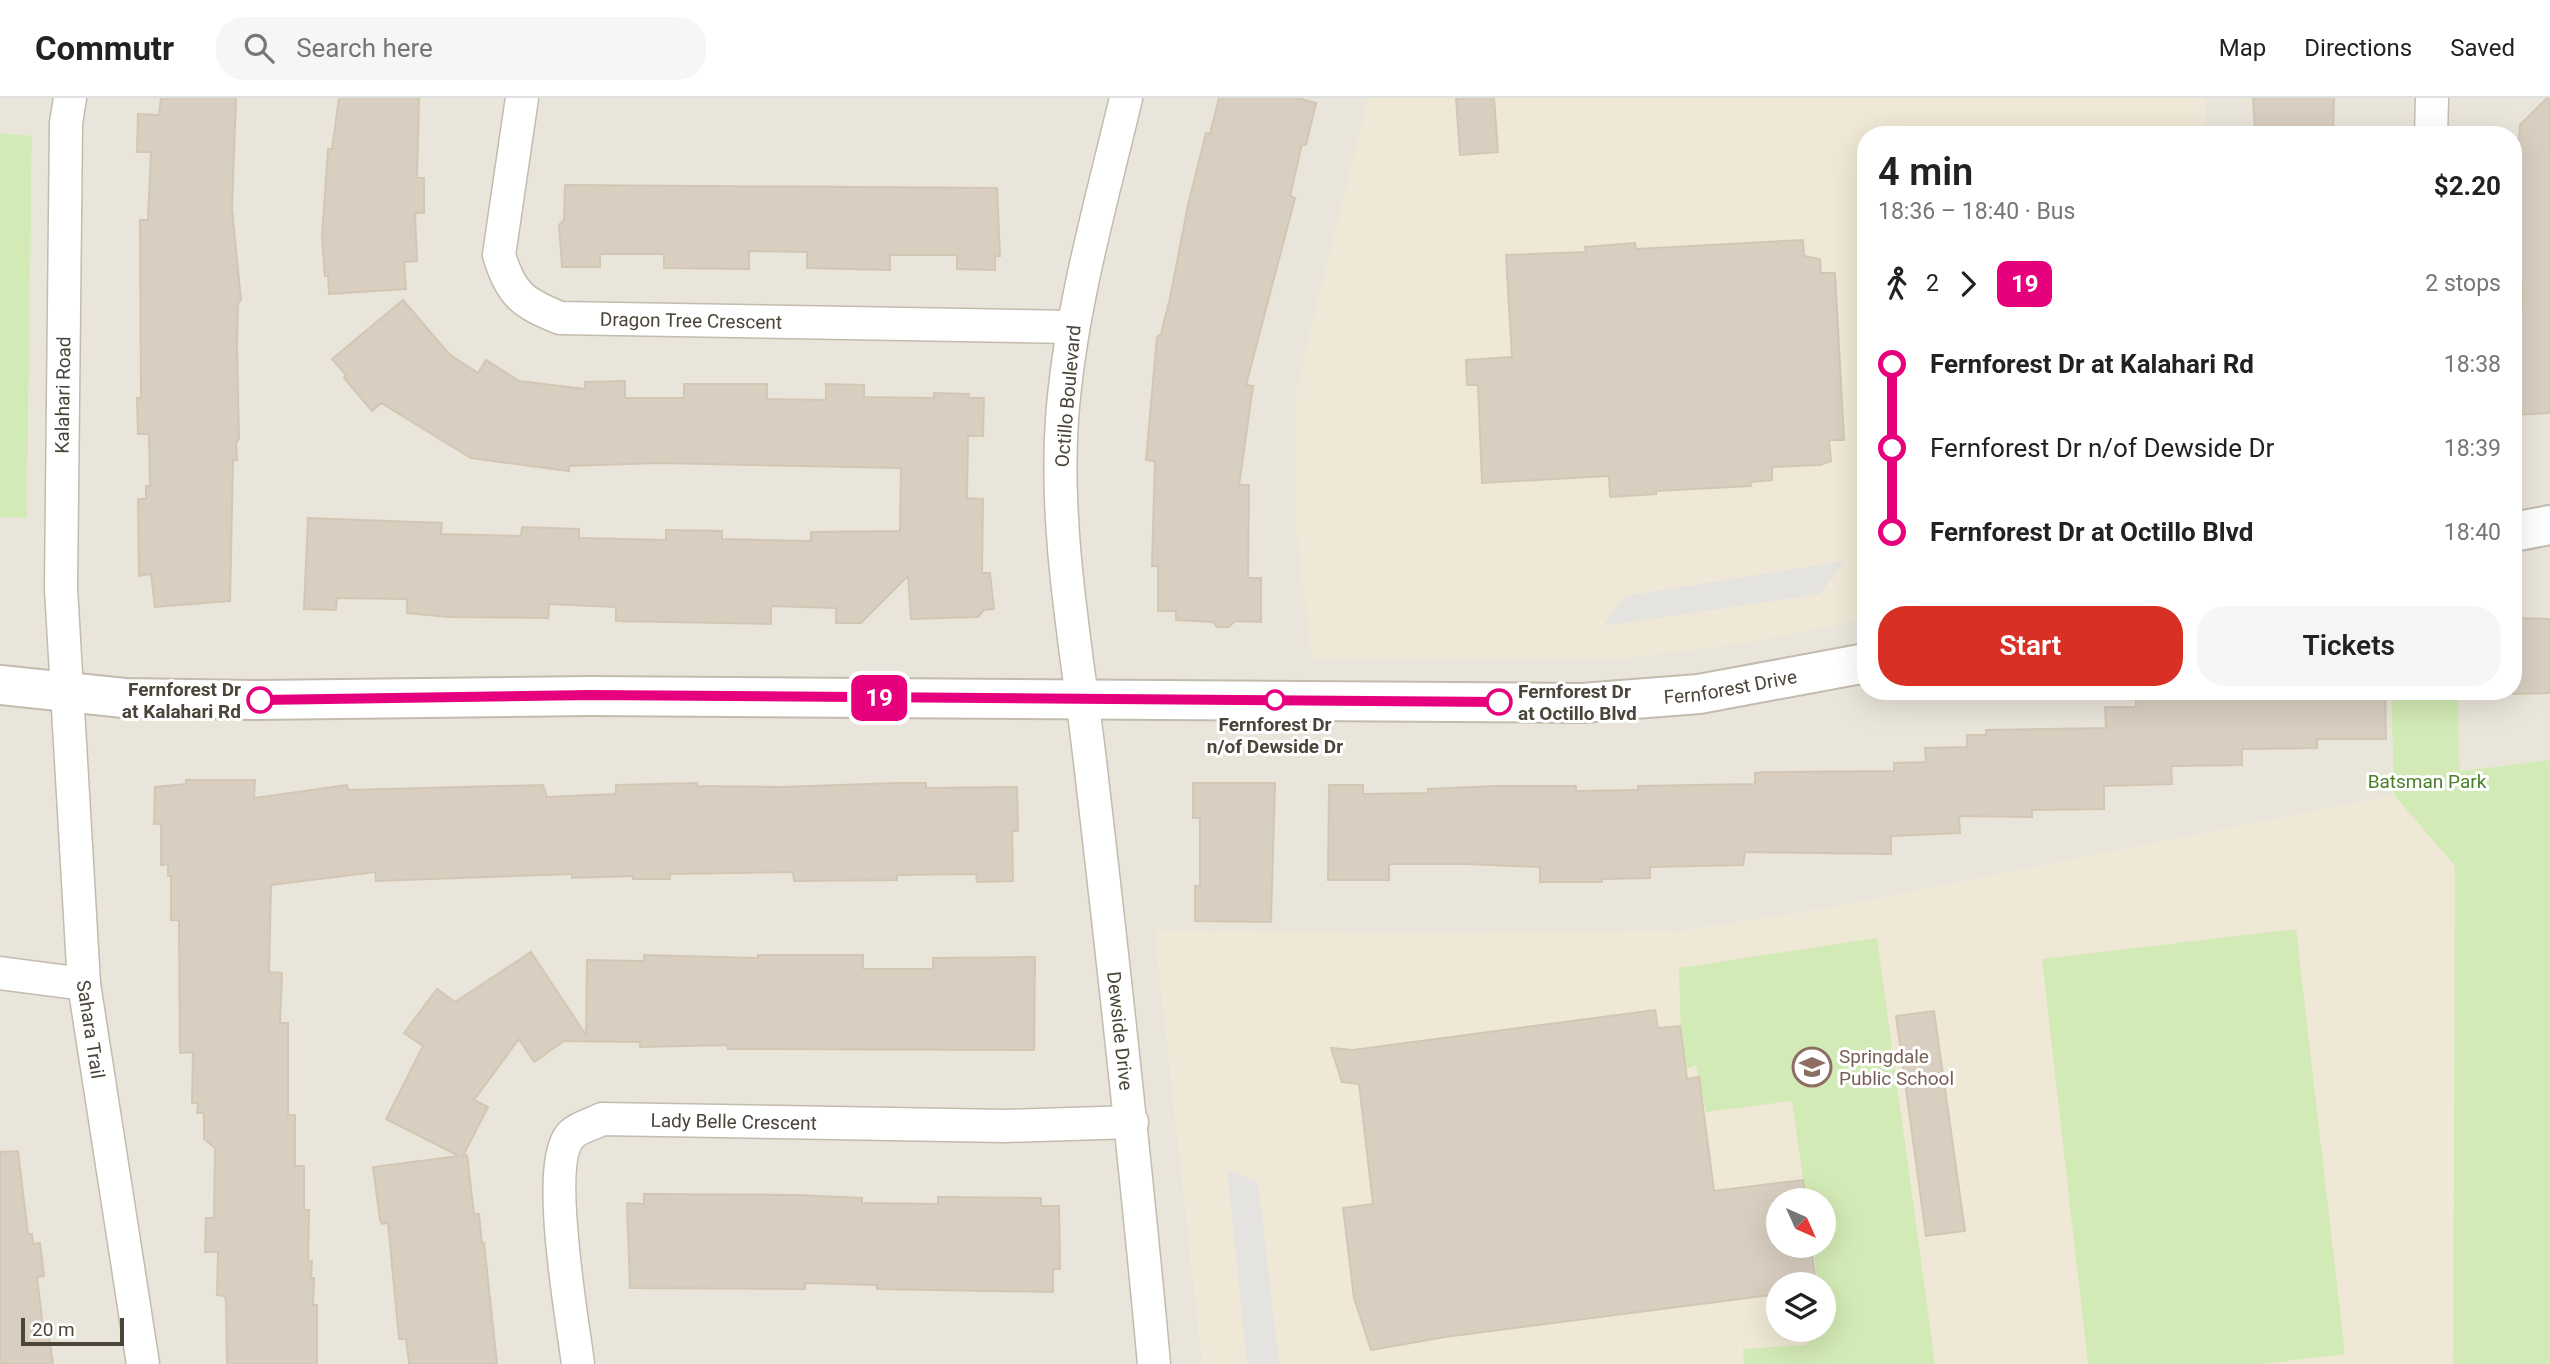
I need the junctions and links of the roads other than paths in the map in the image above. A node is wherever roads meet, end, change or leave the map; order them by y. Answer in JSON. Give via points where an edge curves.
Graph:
{"nodes":[{"id":1,"x":70,"y":98,"type":"edge"},
{"id":2,"x":522,"y":98,"type":"edge"},
{"id":3,"x":1126,"y":98,"type":"edge"},
{"id":4,"x":2432,"y":98,"type":"edge"},
{"id":5,"x":2431,"y":126,"type":"edge"},
{"id":6,"x":1072,"y":327,"type":"junction"},
{"id":7,"x":2550,"y":525,"type":"edge"},
{"id":8,"x":2522,"y":530,"type":"edge"},
{"id":9,"x":1857,"y":665,"type":"edge"},
{"id":10,"x":0,"y":685,"type":"edge"},
{"id":11,"x":68,"y":692,"type":"junction"},
{"id":12,"x":1083,"y":698,"type":"junction"},
{"id":13,"x":0,"y":973,"type":"edge"},
{"id":14,"x":84,"y":984,"type":"junction"},
{"id":15,"x":1132,"y":1122,"type":"junction"},
{"id":16,"x":143,"y":1364,"type":"edge"},
{"id":17,"x":578,"y":1364,"type":"edge"},
{"id":18,"x":1154,"y":1364,"type":"edge"}],
"edges":[{"from":1,"to":11,"type":"street","name":"Kalahari Road","via":[[66,123],[61,588]]},
{"from":2,"to":6,"type":"street","name":"Dragon Tree Crescent","via":[[499,255],[507,280],[525,304],[560,318]]},
{"from":3,"to":6,"type":"street","name":"Octillo Boulevard"},
{"from":4,"to":5,"type":"street"},
{"from":6,"to":12,"type":"street","name":"Octillo Boulevard","via":[[1062,420],[1061,488]]},
{"from":7,"to":8,"type":"street"},
{"from":9,"to":12,"type":"street","name":"Fernforest Drive","via":[[1756,685],[1582,703]]},
{"from":10,"to":11,"type":"street","name":"Fernforest Drive"},
{"from":11,"to":12,"type":"street","name":"Fernforest Drive","via":[[124,698],[257,700],[590,695]]},
{"from":11,"to":14,"type":"street","name":"Sahara Trail"},
{"from":12,"to":15,"type":"street","name":"Dewside Drive"},
{"from":13,"to":14,"type":"street"},
{"from":14,"to":16,"type":"street","name":"Sahara Trail"},
{"from":15,"to":17,"type":"street","name":"Lady Belle Crescent","via":[[1005,1126],[602,1119],[572,1134],[560,1160],[558,1194]]},
{"from":15,"to":18,"type":"street","name":"Dewside Drive"}]}
